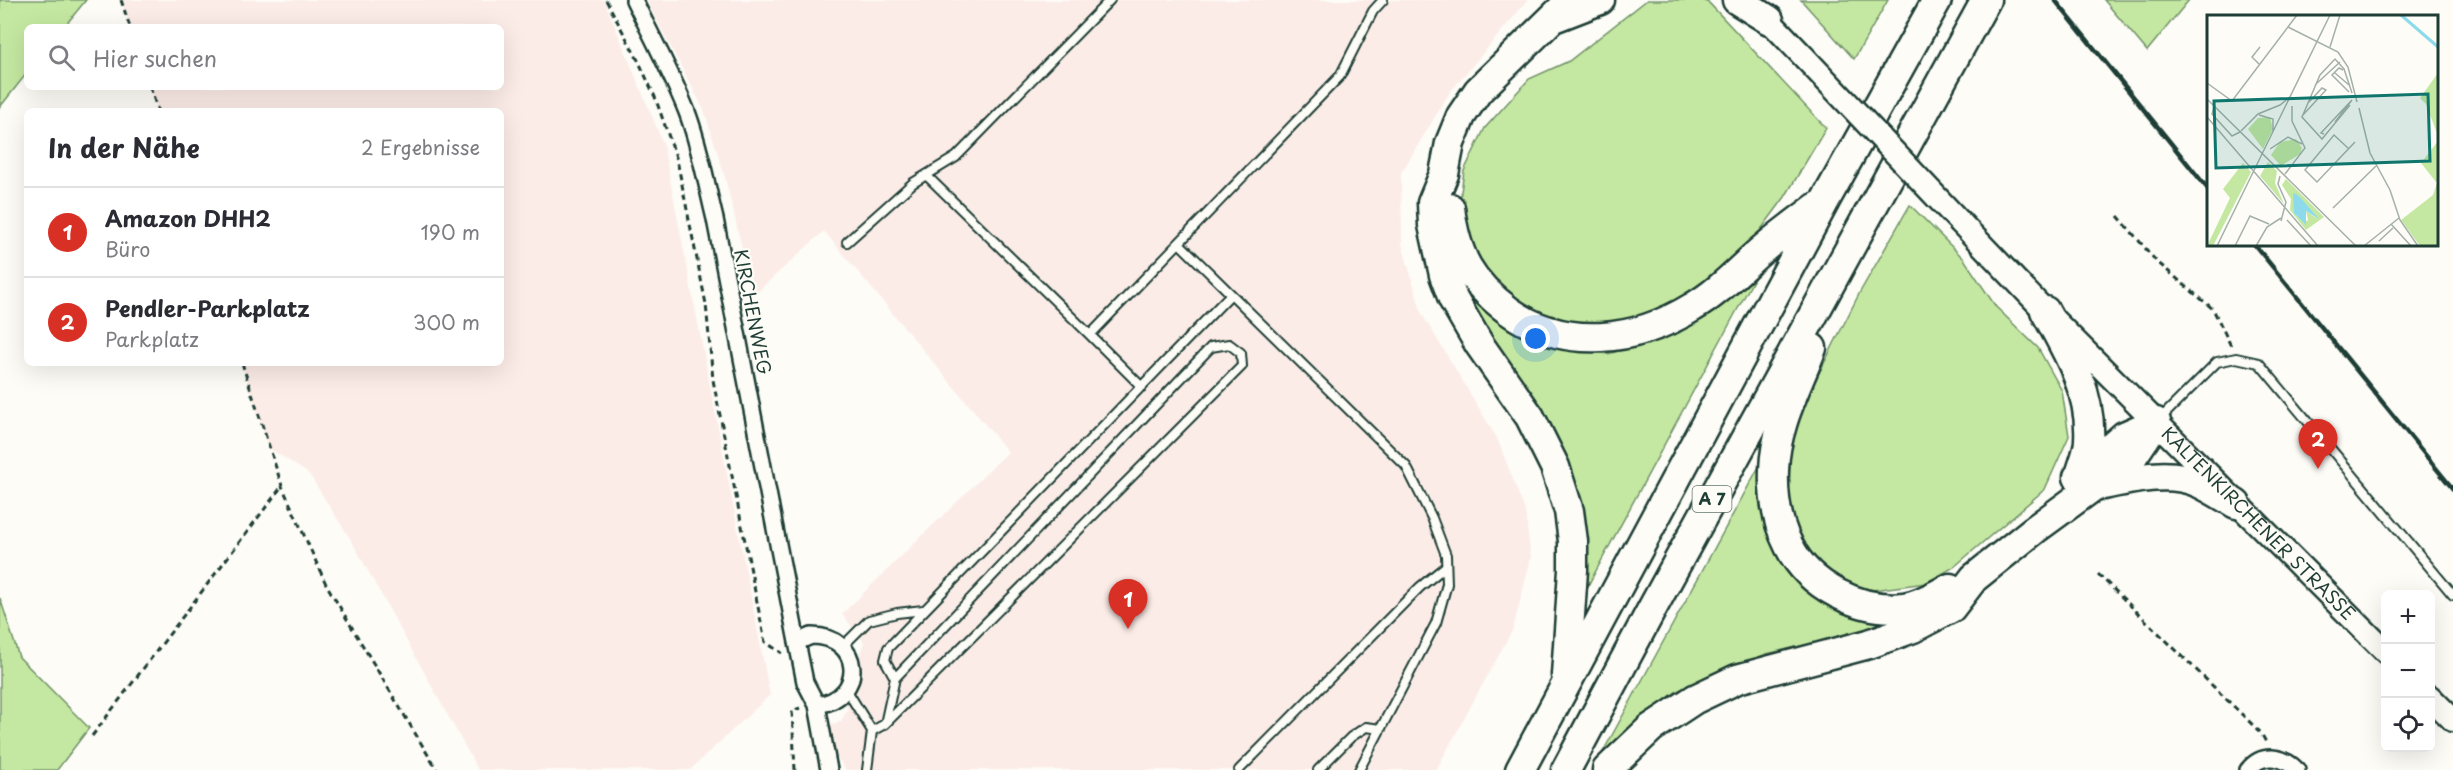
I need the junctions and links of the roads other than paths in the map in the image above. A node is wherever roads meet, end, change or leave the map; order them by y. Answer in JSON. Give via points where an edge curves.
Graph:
{"nodes":[{"id":1,"x":634,"y":0,"type":"edge"},
{"id":2,"x":1110,"y":0,"type":"edge"},
{"id":3,"x":1383,"y":0,"type":"edge"},
{"id":4,"x":1581,"y":0,"type":"edge"},
{"id":5,"x":1600,"y":0,"type":"edge"},
{"id":6,"x":1737,"y":0,"type":"edge"},
{"id":7,"x":1937,"y":0,"type":"edge"},
{"id":8,"x":1986,"y":0,"type":"edge"},
{"id":9,"x":1759,"y":7,"type":"edge"},
{"id":10,"x":1564,"y":8,"type":"edge"},
{"id":11,"x":1444,"y":174,"type":"junction"},
{"id":12,"x":926,"y":175,"type":"junction"},
{"id":13,"x":1826,"y":199,"type":"junction"},
{"id":14,"x":1860,"y":229,"type":"junction"},
{"id":15,"x":847,"y":242,"type":"dead end"},
{"id":16,"x":1179,"y":243,"type":"junction"},
{"id":17,"x":1231,"y":294,"type":"junction"},
{"id":18,"x":2045,"y":311,"type":"junction"},
{"id":19,"x":1090,"y":335,"type":"junction"},
{"id":20,"x":1142,"y":387,"type":"junction"},
{"id":21,"x":2156,"y":422,"type":"junction"},
{"id":22,"x":2087,"y":481,"type":"junction"},
{"id":23,"x":2236,"y":504,"type":"junction"},
{"id":24,"x":1446,"y":566,"type":"junction"},
{"id":25,"x":1974,"y":578,"type":"junction"},
{"id":26,"x":2453,"y":595,"type":"edge"},
{"id":27,"x":923,"y":610,"type":"junction"},
{"id":28,"x":797,"y":642,"type":"junction"},
{"id":29,"x":843,"y":646,"type":"junction"},
{"id":30,"x":2381,"y":648,"type":"edge"},
{"id":31,"x":895,"y":678,"type":"junction"},
{"id":32,"x":1566,"y":683,"type":"junction"},
{"id":33,"x":846,"y":689,"type":"junction"},
{"id":34,"x":2431,"y":698,"type":"edge"},
{"id":35,"x":816,"y":704,"type":"junction"},
{"id":36,"x":2452,"y":716,"type":"edge"},
{"id":37,"x":885,"y":724,"type":"junction"},
{"id":38,"x":1380,"y":729,"type":"junction"},
{"id":39,"x":872,"y":731,"type":"junction"},
{"id":40,"x":829,"y":770,"type":"edge"},
{"id":41,"x":867,"y":770,"type":"edge"},
{"id":42,"x":1239,"y":770,"type":"edge"},
{"id":43,"x":1318,"y":770,"type":"edge"},
{"id":44,"x":1359,"y":770,"type":"edge"},
{"id":45,"x":1520,"y":770,"type":"edge"},
{"id":46,"x":1566,"y":770,"type":"edge"},
{"id":47,"x":1607,"y":770,"type":"edge"},
{"id":48,"x":2248,"y":770,"type":"edge"},
{"id":49,"x":2297,"y":770,"type":"edge"}],
"edges":[{"from":1,"to":28,"type":"street","name":"KIRCHENWEG","via":[[674,81],[700,158]]},
{"from":2,"to":12,"type":"lane","via":[[956,157]]},
{"from":3,"to":16,"type":"lane","via":[[1373,11],[1340,76]]},
{"from":4,"to":10,"type":"highway"},
{"from":5,"to":10,"type":"highway"},
{"from":6,"to":9,"type":"highway"},
{"from":7,"to":13,"type":"highway","number":"A 7"},
{"from":8,"to":14,"type":"highway","number":"A 7"},
{"from":9,"to":18,"type":"main road","name":"KALTENKIRCHENER STRASSE","bridge":true},
{"from":10,"to":11,"type":"highway","via":[[1478,91],[1461,116]]},
{"from":11,"to":13,"type":"highway","via":[[1453,236],[1469,273],[1494,300],[1522,320],[1561,335],[1587,339],[1639,331],[1694,307]]},
{"from":11,"to":32,"type":"highway","via":[[1432,203],[1444,275],[1479,344],[1544,442],[1569,511],[1573,570]]},
{"from":12,"to":15,"type":"lane"},
{"from":12,"to":19,"type":"lane"},
{"from":13,"to":32,"type":"highway","number":"A 7"},
{"from":14,"to":25,"type":"highway","via":[[1782,423],[1774,470],[1777,514],[1789,546],[1808,572],[1833,591],[1862,603],[1905,607]]},
{"from":14,"to":46,"type":"highway","number":"A 7"},
{"from":16,"to":17,"type":"lane"},
{"from":16,"to":19,"type":"lane"},
{"from":17,"to":20,"type":"lane"},
{"from":17,"to":24,"type":"lane","via":[[1406,466],[1432,518],[1446,555]]},
{"from":18,"to":21,"type":"main road","name":"KALTENKIRCHENER STRASSE"},
{"from":18,"to":22,"type":"highway","via":[[2076,368],[2088,407]]},
{"from":19,"to":20,"type":"lane"},
{"from":20,"to":27,"type":"lane"},
{"from":21,"to":22,"type":"highway","via":[[2124,436]]},
{"from":21,"to":23,"type":"main road","name":"KALTENKIRCHENER STRASSE"},
{"from":21,"to":26,"type":"lane","via":[[2217,362],[2236,358],[2259,363]]},
{"from":22,"to":23,"type":"highway","via":[[2172,476],[2197,482]]},
{"from":22,"to":25,"type":"highway"},
{"from":23,"to":30,"type":"main road","name":"KALTENKIRCHENER STRASSE"},
{"from":24,"to":38,"type":"lane","via":[[1447,584],[1436,623]]},
{"from":24,"to":42,"type":"lane","via":[[1420,587]]},
{"from":25,"to":47,"type":"highway","via":[[1951,608],[1913,628],[1869,644],[1737,679],[1695,699],[1651,728]]},
{"from":27,"to":29,"type":"lane","via":[[869,620]]},
{"from":27,"to":31,"type":"lane","via":[[888,648],[885,660]]},
{"from":28,"to":29,"type":"street","via":[[822,636]]},
{"from":28,"to":35,"type":"street","name":"KIRCHENWEG","via":[[805,682]]},
{"from":29,"to":33,"type":"street","via":[[852,667]]},
{"from":31,"to":37,"type":"lane"},
{"from":31,"to":37,"type":"lane","via":[[1211,347],[1229,344],[1241,353],[1242,366]]},
{"from":32,"to":45,"type":"highway","number":"A 7"},
{"from":33,"to":35,"type":"street","via":[[828,703]]},
{"from":33,"to":39,"type":"lane"},
{"from":34,"to":36,"type":"main road"},
{"from":35,"to":40,"type":"street","name":"KIRCHENWEG"},
{"from":37,"to":39,"type":"lane"},
{"from":38,"to":43,"type":"lane","via":[[1366,727]]},
{"from":38,"to":44,"type":"lane"},
{"from":39,"to":41,"type":"lane"},
{"from":48,"to":49,"type":"street","via":[[2271,757],[2287,760]]}]}
